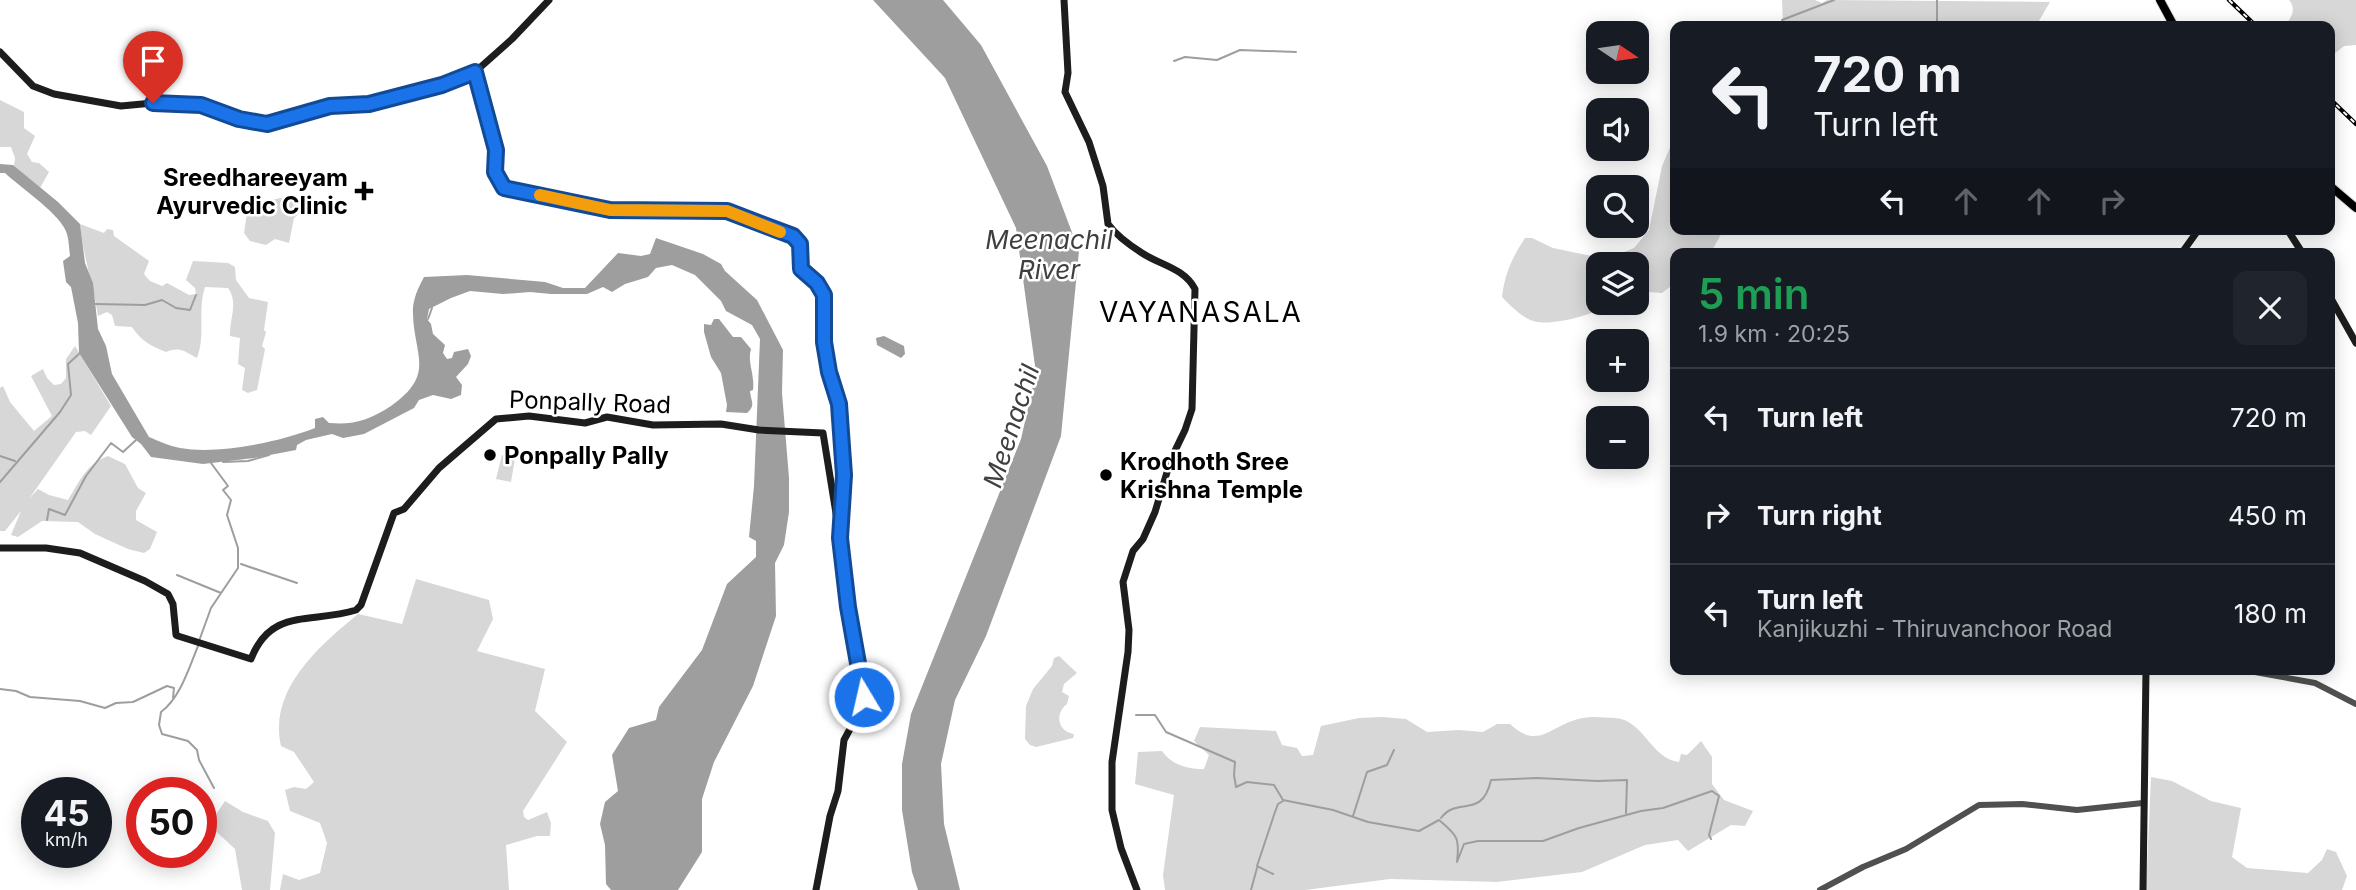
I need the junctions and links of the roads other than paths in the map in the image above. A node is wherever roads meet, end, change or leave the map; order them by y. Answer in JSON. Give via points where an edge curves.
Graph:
{"nodes":[{"id":1,"x":549,"y":0,"type":"edge"},
{"id":2,"x":1064,"y":0,"type":"edge"},
{"id":3,"x":2160,"y":0,"type":"edge"},
{"id":4,"x":2171,"y":21,"type":"edge"},
{"id":5,"x":0,"y":52,"type":"edge"},
{"id":6,"x":475,"y":72,"type":"junction"},
{"id":7,"x":2335,"y":190,"type":"edge"},
{"id":8,"x":2356,"y":208,"type":"edge"},
{"id":9,"x":2335,"y":306,"type":"edge"},
{"id":10,"x":2356,"y":343,"type":"edge"},
{"id":11,"x":840,"y":538,"type":"junction"},
{"id":12,"x":0,"y":548,"type":"edge"},
{"id":13,"x":2146,"y":675,"type":"edge"},
{"id":14,"x":2271,"y":675,"type":"edge"},
{"id":15,"x":2356,"y":704,"type":"edge"},
{"id":16,"x":2143,"y":803,"type":"junction"},
{"id":17,"x":816,"y":890,"type":"edge"},
{"id":18,"x":1136,"y":890,"type":"edge"},
{"id":19,"x":1820,"y":890,"type":"edge"},
{"id":20,"x":2143,"y":890,"type":"edge"}],
"edges":[{"from":1,"to":6,"type":"main road"},
{"from":2,"to":18,"type":"main road","via":[[1065,92],[1089,142],[1103,186],[1108,225],[1142,254],[1183,274],[1195,289],[1192,409],[1155,512],[1133,551],[1123,582],[1128,652],[1112,762],[1112,810]]},
{"from":3,"to":4,"type":"main road"},
{"from":5,"to":6,"type":"main road","via":[[33,86],[54,94],[121,106],[201,105],[267,124],[330,106],[369,104]]},
{"from":6,"to":11,"type":"main road","via":[[496,150],[495,172],[504,188],[610,210],[727,211],[797,240],[801,269],[824,295],[824,342],[839,404],[844,475]]},
{"from":7,"to":8,"type":"main road"},
{"from":9,"to":10,"type":"main road"},
{"from":11,"to":12,"type":"main road","name":"Ponpally Road","via":[[823,433],[721,424],[653,425],[607,417],[585,423],[529,416],[496,419],[439,468],[404,509],[394,513],[356,610],[275,626],[256,645],[251,659],[176,635],[168,594],[140,578],[80,553]]},
{"from":11,"to":17,"type":"main road","via":[[864,697],[844,740]]},
{"from":13,"to":16,"type":"main road"},
{"from":14,"to":15,"type":"street","via":[[2315,683]]},
{"from":16,"to":19,"type":"street","via":[[2077,810],[1979,805],[1906,849]]},
{"from":16,"to":20,"type":"main road"}]}
